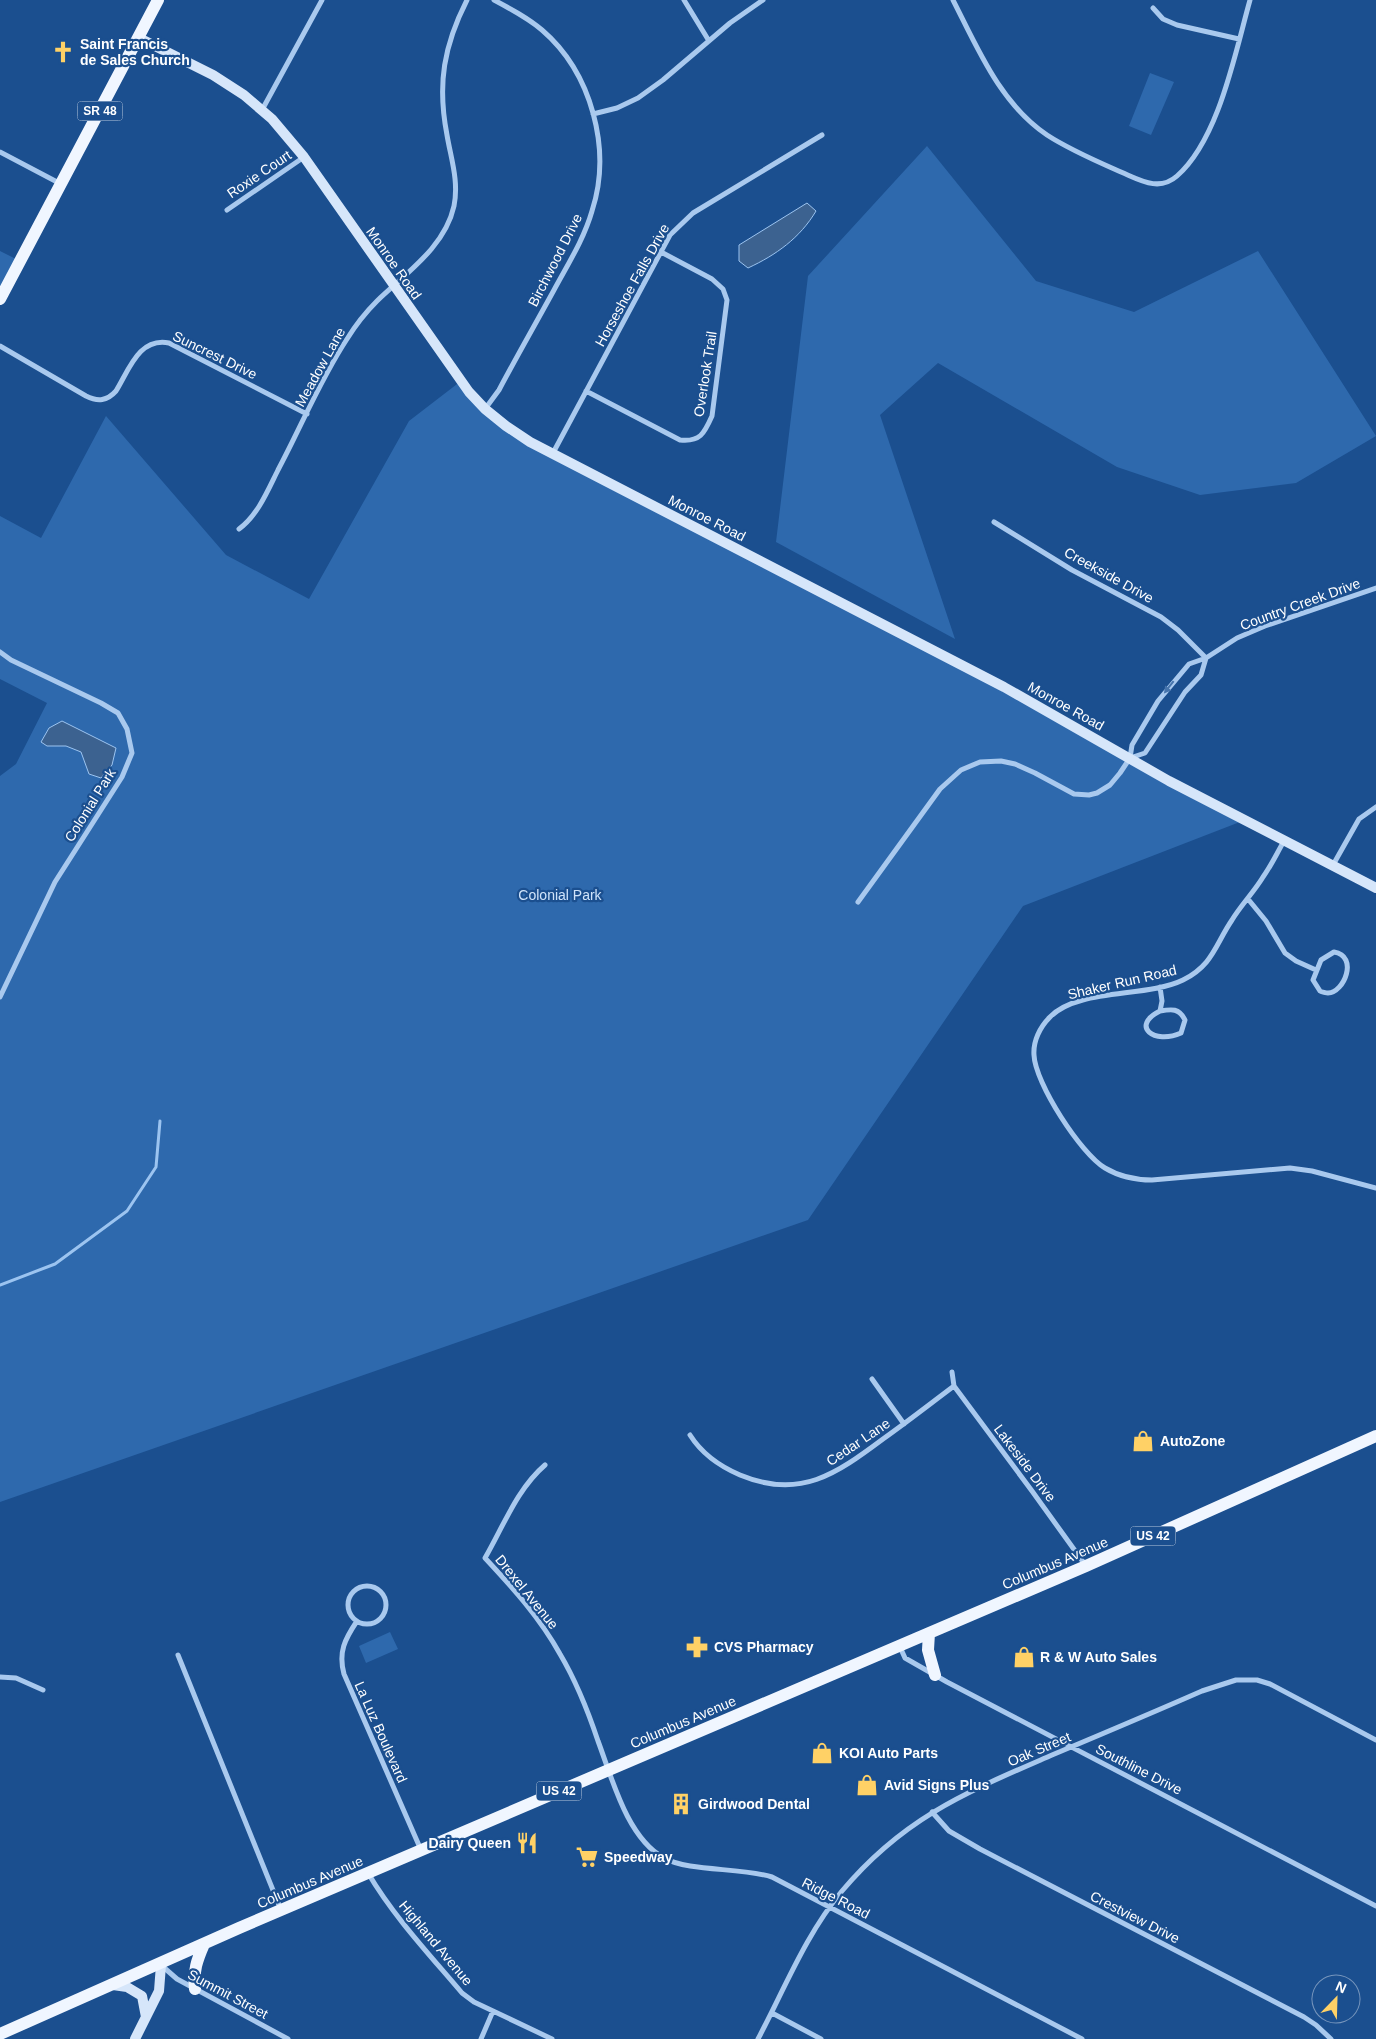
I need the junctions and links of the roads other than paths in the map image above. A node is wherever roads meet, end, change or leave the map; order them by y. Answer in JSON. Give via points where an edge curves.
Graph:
{"nodes":[{"id":1,"x":158,"y":0,"type":"edge"},
{"id":2,"x":322,"y":0,"type":"edge"},
{"id":3,"x":467,"y":0,"type":"edge"},
{"id":4,"x":494,"y":0,"type":"edge"},
{"id":5,"x":684,"y":0,"type":"edge"},
{"id":6,"x":764,"y":0,"type":"edge"},
{"id":7,"x":953,"y":0,"type":"edge"},
{"id":8,"x":1250,"y":0,"type":"edge"},
{"id":9,"x":1153,"y":8,"type":"dead end"},
{"id":10,"x":139,"y":38,"type":"junction"},
{"id":11,"x":1239,"y":39,"type":"junction"},
{"id":12,"x":709,"y":41,"type":"junction"},
{"id":13,"x":262,"y":110,"type":"junction"},
{"id":14,"x":593,"y":114,"type":"junction"},
{"id":15,"x":822,"y":134,"type":"dead end"},
{"id":16,"x":0,"y":152,"type":"edge"},
{"id":17,"x":304,"y":157,"type":"junction"},
{"id":18,"x":61,"y":184,"type":"junction"},
{"id":19,"x":227,"y":210,"type":"dead end"},
{"id":20,"x":661,"y":252,"type":"junction"},
{"id":21,"x":394,"y":286,"type":"junction"},
{"id":22,"x":0,"y":299,"type":"edge"},
{"id":23,"x":0,"y":346,"type":"edge"},
{"id":24,"x":586,"y":390,"type":"junction"},
{"id":25,"x":485,"y":409,"type":"junction"},
{"id":26,"x":307,"y":414,"type":"junction"},
{"id":27,"x":553,"y":453,"type":"junction"},
{"id":28,"x":994,"y":522,"type":"dead end"},
{"id":29,"x":239,"y":529,"type":"dead end"},
{"id":30,"x":1376,"y":588,"type":"edge"},
{"id":31,"x":0,"y":652,"type":"edge"},
{"id":32,"x":1206,"y":658,"type":"junction"},
{"id":33,"x":1130,"y":758,"type":"junction"},
{"id":34,"x":1376,"y":806,"type":"edge"},
{"id":35,"x":1284,"y":841,"type":"junction"},
{"id":36,"x":1332,"y":866,"type":"junction"},
{"id":37,"x":1376,"y":888,"type":"edge"},
{"id":38,"x":1248,"y":899,"type":"junction"},
{"id":39,"x":858,"y":902,"type":"dead end"},
{"id":40,"x":1316,"y":970,"type":"junction"},
{"id":41,"x":1160,"y":987,"type":"junction"},
{"id":42,"x":0,"y":998,"type":"edge"},
{"id":43,"x":1160,"y":1011,"type":"junction"},
{"id":44,"x":1376,"y":1188,"type":"edge"},
{"id":45,"x":952,"y":1372,"type":"dead end"},
{"id":46,"x":872,"y":1379,"type":"dead end"},
{"id":47,"x":954,"y":1386,"type":"junction"},
{"id":48,"x":904,"y":1424,"type":"junction"},
{"id":49,"x":690,"y":1435,"type":"dead end"},
{"id":50,"x":1376,"y":1436,"type":"edge"},
{"id":51,"x":544,"y":1465,"type":"dead end"},
{"id":52,"x":1086,"y":1566,"type":"junction"},
{"id":53,"x":357,"y":1621,"type":"junction"},
{"id":54,"x":929,"y":1633,"type":"junction"},
{"id":55,"x":900,"y":1645,"type":"junction"},
{"id":56,"x":178,"y":1655,"type":"dead end"},
{"id":57,"x":935,"y":1675,"type":"junction"},
{"id":58,"x":0,"y":1677,"type":"edge"},
{"id":59,"x":43,"y":1690,"type":"dead end"},
{"id":60,"x":1376,"y":1740,"type":"edge"},
{"id":61,"x":1070,"y":1747,"type":"junction"},
{"id":62,"x":608,"y":1770,"type":"junction"},
{"id":63,"x":932,"y":1812,"type":"junction"},
{"id":64,"x":421,"y":1850,"type":"junction"},
{"id":65,"x":368,"y":1873,"type":"junction"},
{"id":66,"x":1376,"y":1906,"type":"edge"},
{"id":67,"x":830,"y":1907,"type":"junction"},
{"id":68,"x":281,"y":1911,"type":"junction"},
{"id":69,"x":204,"y":1944,"type":"junction"},
{"id":70,"x":161,"y":1964,"type":"junction"},
{"id":71,"x":113,"y":1985,"type":"junction"},
{"id":72,"x":195,"y":1988,"type":"junction"},
{"id":73,"x":493,"y":2011,"type":"junction"},
{"id":74,"x":772,"y":2013,"type":"junction"},
{"id":75,"x":146,"y":2018,"type":"junction"},
{"id":76,"x":0,"y":2034,"type":"edge"},
{"id":77,"x":135,"y":2039,"type":"edge"},
{"id":78,"x":288,"y":2039,"type":"edge"},
{"id":79,"x":481,"y":2039,"type":"edge"},
{"id":80,"x":552,"y":2039,"type":"edge"},
{"id":81,"x":758,"y":2039,"type":"edge"},
{"id":82,"x":821,"y":2039,"type":"edge"},
{"id":83,"x":1082,"y":2039,"type":"edge"},
{"id":84,"x":1331,"y":2039,"type":"edge"}],
"edges":[{"from":1,"to":10,"type":"main road","number":"SR 48"},
{"from":2,"to":13,"type":"street"},
{"from":3,"to":21,"type":"street","name":"Meadow Lane","via":[[447,46],[442,83],[446,134],[456,177],[454,206],[440,239]]},
{"from":4,"to":14,"type":"street","name":"Birchwood Drive","via":[[525,17],[553,41],[578,76]]},
{"from":5,"to":12,"type":"street"},
{"from":6,"to":12,"type":"street"},
{"from":7,"to":11,"type":"street","via":[[980,53],[1006,96],[1020,112],[1048,135],[1092,159],[1146,183],[1159,185],[1177,176],[1204,142]]},
{"from":8,"to":11,"type":"street"},
{"from":9,"to":11,"type":"street","via":[[1163,19],[1177,25]]},
{"from":10,"to":13,"type":"street","name":"Monroe Road","via":[[212,75]]},
{"from":10,"to":18,"type":"main road","number":"SR 48"},
{"from":12,"to":14,"type":"street","via":[[638,98]]},
{"from":13,"to":17,"type":"street","name":"Monroe Road"},
{"from":14,"to":25,"type":"street","name":"Birchwood Drive","via":[[600,168],[598,189],[585,231],[499,390]]},
{"from":15,"to":20,"type":"street","name":"Horseshoe Falls Drive","via":[[693,212],[670,235]]},
{"from":16,"to":18,"type":"street"},
{"from":17,"to":19,"type":"street","name":"Roxie Court"},
{"from":17,"to":21,"type":"street","name":"Monroe Road"},
{"from":18,"to":22,"type":"main road","number":"SR 48"},
{"from":20,"to":24,"type":"street","name":"Horseshoe Falls Drive"},
{"from":20,"to":24,"type":"street","name":"Overlook Trail","via":[[712,279],[723,289],[727,300],[712,416],[707,428],[692,441],[680,440]]},
{"from":21,"to":25,"type":"street","name":"Monroe Road","via":[[451,368]]},
{"from":21,"to":26,"type":"street","name":"Meadow Lane","via":[[376,302],[346,340]]},
{"from":23,"to":26,"type":"street","name":"Suncrest Drive","via":[[98,400],[111,397],[142,348],[155,342],[169,343]]},
{"from":24,"to":27,"type":"street","name":"Horseshoe Falls Drive"},
{"from":25,"to":27,"type":"street","name":"Monroe Road","via":[[530,442]]},
{"from":26,"to":29,"type":"street","name":"Meadow Lane","via":[[265,495],[250,520]]},
{"from":27,"to":33,"type":"street","name":"Monroe Road","via":[[1004,687]]},
{"from":28,"to":32,"type":"street","name":"Creekside Drive","via":[[1072,570],[1161,617]]},
{"from":30,"to":32,"type":"street","name":"Country Creek Drive","via":[[1265,626],[1237,638]]},
{"from":31,"to":42,"type":"street","name":"Colonial Park","via":[[118,714],[127,729],[132,753],[122,777],[55,882]]},
{"from":32,"to":33,"type":"street","via":[[1201,674],[1166,718],[1145,752]]},
{"from":32,"to":33,"type":"street","name":"Country Creek Drive","one_way":true,"via":[[1189,664],[1158,701],[1132,745]]},
{"from":33,"to":35,"type":"street","name":"Monroe Road"},
{"from":33,"to":39,"type":"street","via":[[1104,790],[1082,796],[1067,792],[1015,764],[980,762],[961,770],[940,789]]},
{"from":34,"to":36,"type":"street","via":[[1359,819]]},
{"from":35,"to":36,"type":"street","name":"Monroe Road"},
{"from":35,"to":38,"type":"street","name":"Shaker Run Road"},
{"from":36,"to":37,"type":"street","name":"Monroe Road"},
{"from":38,"to":40,"type":"street","via":[[1285,952]]},
{"from":38,"to":41,"type":"street","name":"Shaker Run Road","via":[[1206,964],[1181,981]]},
{"from":40,"to":40,"type":"street","via":[[1321,960],[1334,952],[1341,953],[1348,965],[1335,991],[1327,994],[1320,991],[1313,980]]},
{"from":41,"to":43,"type":"street"},
{"from":41,"to":44,"type":"street","name":"Shaker Run Road","via":[[1067,1004],[1045,1022],[1036,1041],[1034,1054],[1039,1075],[1071,1132],[1093,1160],[1117,1174],[1138,1180],[1290,1168]]},
{"from":43,"to":43,"type":"street","via":[[1150,1016],[1146,1022],[1147,1030],[1152,1035],[1166,1038],[1181,1033],[1185,1026],[1182,1013],[1175,1009]]},
{"from":45,"to":47,"type":"street","name":"Lakeside Drive"},
{"from":46,"to":48,"type":"street"},
{"from":47,"to":48,"type":"street","name":"Cedar Lane"},
{"from":47,"to":52,"type":"street","name":"Lakeside Drive"},
{"from":48,"to":49,"type":"street","name":"Cedar Lane","via":[[838,1471],[810,1482],[781,1485],[752,1480],[731,1471],[706,1456]]},
{"from":50,"to":52,"type":"main road","name":"Columbus Avenue","number":"US 42"},
{"from":51,"to":62,"type":"street","name":"Drexel Avenue","via":[[520,1494],[485,1558],[540,1622],[560,1654],[589,1716]]},
{"from":52,"to":54,"type":"main road","name":"Columbus Avenue","number":"US 42"},
{"from":53,"to":53,"type":"street","via":[[369,1624],[384,1614],[384,1596],[375,1588],[363,1586],[349,1598],[349,1611]]},
{"from":53,"to":64,"type":"street","name":"La Luz Boulevard","via":[[346,1637],[342,1651],[344,1674]]},
{"from":54,"to":55,"type":"main road","name":"Columbus Avenue","number":"US 42"},
{"from":54,"to":57,"type":"main road","via":[[928,1650]]},
{"from":55,"to":57,"type":"street","name":"Southline Drive","via":[[905,1658]]},
{"from":55,"to":62,"type":"main road","name":"Columbus Avenue","number":"US 42"},
{"from":56,"to":68,"type":"street"},
{"from":57,"to":61,"type":"street","name":"Southline Drive"},
{"from":58,"to":59,"type":"street","via":[[16,1678]]},
{"from":60,"to":61,"type":"street","name":"Oak Street","via":[[1270,1684],[1243,1679],[1202,1691]]},
{"from":61,"to":63,"type":"street","name":"Oak Street","via":[[960,1796]]},
{"from":61,"to":66,"type":"street","name":"Southline Drive"},
{"from":62,"to":64,"type":"main road","name":"Columbus Avenue","number":"US 42"},
{"from":62,"to":67,"type":"street","name":"Ridge Road","via":[[639,1835],[665,1859],[772,1877]]},
{"from":63,"to":67,"type":"street","name":"Oak Street","via":[[866,1864]]},
{"from":63,"to":84,"type":"street","name":"Crestview Drive","via":[[949,1831],[972,1845],[1304,2017]]},
{"from":64,"to":65,"type":"main road","name":"Columbus Avenue","number":"US 42"},
{"from":65,"to":68,"type":"main road","name":"Columbus Avenue","number":"US 42"},
{"from":65,"to":73,"type":"street","name":"Highland Avenue","via":[[405,1926],[462,1993]]},
{"from":67,"to":74,"type":"street","name":"Oak Street"},
{"from":67,"to":83,"type":"street","name":"Ridge Road"},
{"from":68,"to":69,"type":"main road","name":"Columbus Avenue","number":"US 42"},
{"from":69,"to":70,"type":"main road","name":"Columbus Avenue","number":"US 42"},
{"from":69,"to":72,"type":"main road","via":[[193,1976]]},
{"from":70,"to":71,"type":"main road","name":"Columbus Avenue","number":"US 42"},
{"from":70,"to":72,"type":"street","name":"Summit Street","via":[[177,1979]]},
{"from":70,"to":75,"type":"street","via":[[159,1990]]},
{"from":71,"to":75,"type":"street","via":[[127,1987],[142,1996]]},
{"from":71,"to":76,"type":"main road","name":"Columbus Avenue","number":"US 42"},
{"from":72,"to":78,"type":"street","name":"Summit Street"},
{"from":73,"to":79,"type":"street"},
{"from":73,"to":80,"type":"street","name":"Highland Avenue"},
{"from":74,"to":81,"type":"street","name":"Oak Street"},
{"from":74,"to":82,"type":"street"},
{"from":75,"to":77,"type":"street"}]}
